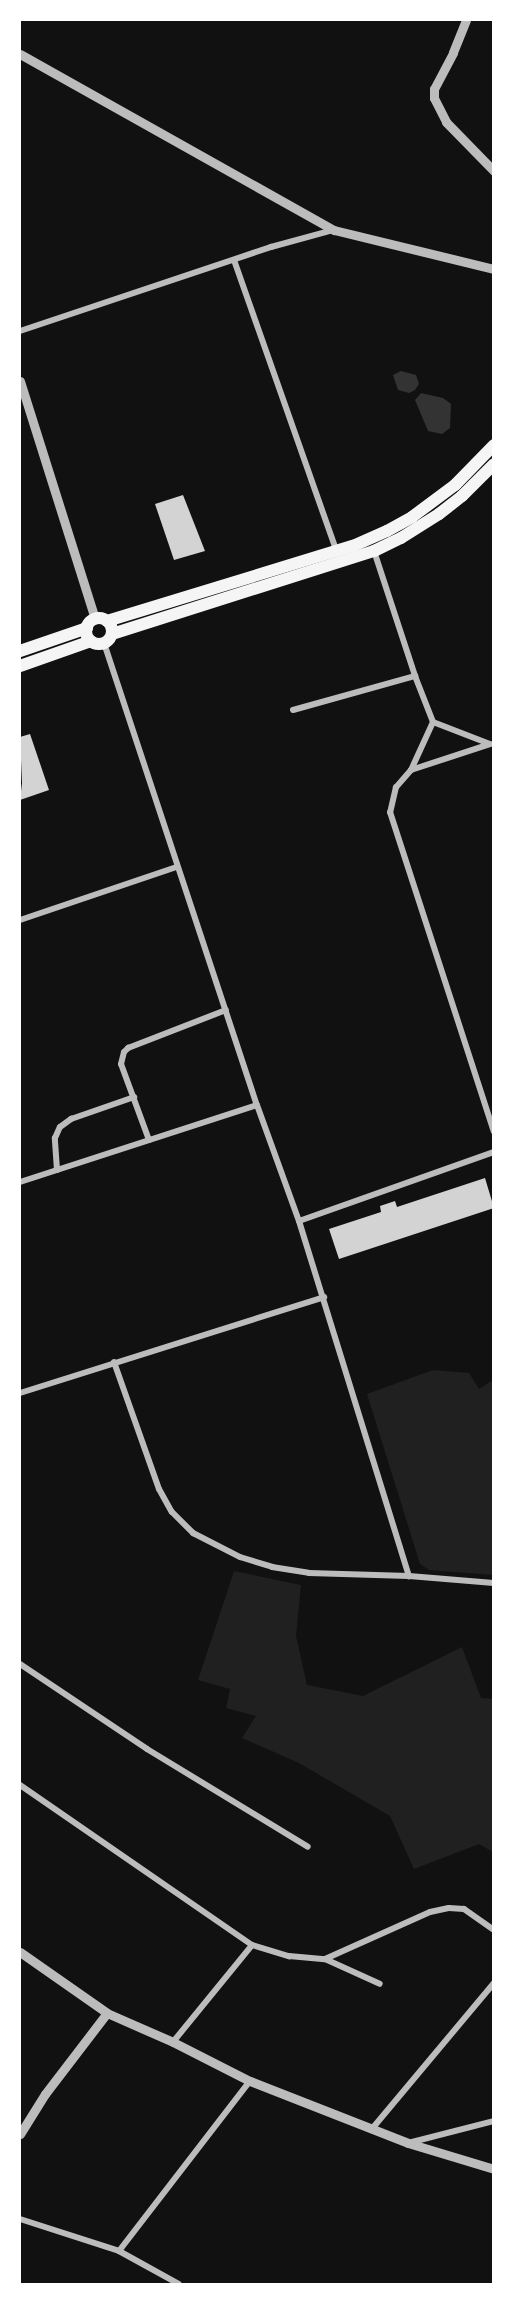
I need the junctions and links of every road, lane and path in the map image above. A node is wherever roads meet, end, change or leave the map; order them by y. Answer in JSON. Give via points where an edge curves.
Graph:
{"nodes":[{"id":1,"x":466,"y":20,"type":"edge"},
{"id":2,"x":20,"y":54,"type":"edge"},
{"id":3,"x":494,"y":171,"type":"edge"},
{"id":4,"x":334,"y":230,"type":"junction"},
{"id":5,"x":234,"y":260,"type":"junction"},
{"id":6,"x":494,"y":269,"type":"edge"},
{"id":7,"x":20,"y":331,"type":"edge"},
{"id":8,"x":20,"y":381,"type":"edge"},
{"id":9,"x":494,"y":445,"type":"edge"},
{"id":10,"x":494,"y":464,"type":"edge"},
{"id":11,"x":336,"y":550,"type":"junction"},
{"id":12,"x":374,"y":551,"type":"junction"},
{"id":13,"x":96,"y":623,"type":"junction"},
{"id":14,"x":102,"y":640,"type":"junction"},
{"id":15,"x":20,"y":651,"type":"edge"},
{"id":16,"x":20,"y":666,"type":"edge"},
{"id":17,"x":415,"y":676,"type":"junction"},
{"id":18,"x":293,"y":710,"type":"dead end"},
{"id":19,"x":433,"y":722,"type":"junction"},
{"id":20,"x":492,"y":743,"type":"edge"},
{"id":21,"x":411,"y":770,"type":"junction"},
{"id":22,"x":177,"y":867,"type":"junction"},
{"id":23,"x":20,"y":920,"type":"edge"},
{"id":24,"x":226,"y":1010,"type":"junction"},
{"id":25,"x":134,"y":1097,"type":"junction"},
{"id":26,"x":257,"y":1105,"type":"junction"},
{"id":27,"x":494,"y":1132,"type":"edge"},
{"id":28,"x":149,"y":1140,"type":"junction"},
{"id":29,"x":494,"y":1152,"type":"edge"},
{"id":30,"x":57,"y":1170,"type":"junction"},
{"id":31,"x":20,"y":1182,"type":"edge"},
{"id":32,"x":299,"y":1221,"type":"junction"},
{"id":33,"x":324,"y":1297,"type":"junction"},
{"id":34,"x":114,"y":1362,"type":"junction"},
{"id":35,"x":20,"y":1393,"type":"edge"},
{"id":36,"x":409,"y":1576,"type":"junction"},
{"id":37,"x":494,"y":1583,"type":"edge"},
{"id":38,"x":20,"y":1664,"type":"edge"},
{"id":39,"x":20,"y":1785,"type":"edge"},
{"id":40,"x":308,"y":1847,"type":"dead end"},
{"id":41,"x":494,"y":1930,"type":"edge"},
{"id":42,"x":252,"y":1945,"type":"junction"},
{"id":43,"x":20,"y":1952,"type":"edge"},
{"id":44,"x":325,"y":1959,"type":"junction"},
{"id":45,"x":494,"y":1983,"type":"edge"},
{"id":46,"x":380,"y":1984,"type":"dead end"},
{"id":47,"x":106,"y":2013,"type":"junction"},
{"id":48,"x":173,"y":2042,"type":"junction"},
{"id":49,"x":250,"y":2081,"type":"junction"},
{"id":50,"x":494,"y":2121,"type":"edge"},
{"id":51,"x":371,"y":2130,"type":"junction"},
{"id":52,"x":20,"y":2134,"type":"edge"},
{"id":53,"x":408,"y":2143,"type":"junction"},
{"id":54,"x":494,"y":2169,"type":"edge"},
{"id":55,"x":20,"y":2219,"type":"edge"},
{"id":56,"x":119,"y":2251,"type":"junction"},
{"id":57,"x":179,"y":2284,"type":"edge"}],
"edges":[{"from":1,"to":3,"type":"street","via":[[434,90],[434,98],[446,122]]},
{"from":2,"to":4,"type":"street"},
{"from":4,"to":5,"type":"street"},
{"from":4,"to":6,"type":"street"},
{"from":5,"to":7,"type":"street"},
{"from":5,"to":11,"type":"street"},
{"from":8,"to":13,"type":"street"},
{"from":9,"to":11,"type":"main road","via":[[455,484],[412,517]]},
{"from":10,"to":12,"type":"main road","via":[[440,514]]},
{"from":11,"to":13,"type":"main road"},
{"from":12,"to":14,"type":"main road"},
{"from":12,"to":17,"type":"street"},
{"from":13,"to":14,"type":"main road"},
{"from":13,"to":14,"type":"main road"},
{"from":13,"to":15,"type":"main road"},
{"from":14,"to":16,"type":"main road"},
{"from":14,"to":22,"type":"street"},
{"from":17,"to":18,"type":"street"},
{"from":17,"to":19,"type":"street"},
{"from":19,"to":20,"type":"street"},
{"from":19,"to":21,"type":"street"},
{"from":20,"to":21,"type":"street"},
{"from":21,"to":27,"type":"street","via":[[396,787],[391,801],[393,825]]},
{"from":22,"to":23,"type":"street"},
{"from":22,"to":24,"type":"street"},
{"from":24,"to":25,"type":"street","via":[[128,1048],[121,1064]]},
{"from":24,"to":26,"type":"street"},
{"from":25,"to":28,"type":"street"},
{"from":25,"to":30,"type":"street","via":[[71,1119],[60,1127],[55,1138]]},
{"from":26,"to":28,"type":"street"},
{"from":26,"to":32,"type":"street"},
{"from":28,"to":30,"type":"street"},
{"from":29,"to":32,"type":"street"},
{"from":30,"to":31,"type":"street"},
{"from":32,"to":33,"type":"street"},
{"from":33,"to":34,"type":"street"},
{"from":33,"to":36,"type":"street"},
{"from":34,"to":35,"type":"street"},
{"from":34,"to":36,"type":"street","via":[[159,1489],[172,1512],[193,1533],[240,1557],[272,1567],[309,1573]]},
{"from":36,"to":37,"type":"street"},
{"from":38,"to":40,"type":"street","via":[[147,1749]]},
{"from":39,"to":42,"type":"street"},
{"from":41,"to":44,"type":"street","via":[[464,1909],[449,1908],[430,1912]]},
{"from":42,"to":44,"type":"street","via":[[289,1956]]},
{"from":42,"to":48,"type":"street"},
{"from":43,"to":47,"type":"street"},
{"from":44,"to":46,"type":"street"},
{"from":45,"to":51,"type":"street"},
{"from":47,"to":48,"type":"street"},
{"from":47,"to":52,"type":"street"},
{"from":48,"to":49,"type":"street"},
{"from":49,"to":51,"type":"street"},
{"from":49,"to":56,"type":"street"},
{"from":50,"to":53,"type":"street"},
{"from":51,"to":53,"type":"street"},
{"from":53,"to":54,"type":"street"},
{"from":55,"to":56,"type":"street"},
{"from":56,"to":57,"type":"street"}]}
